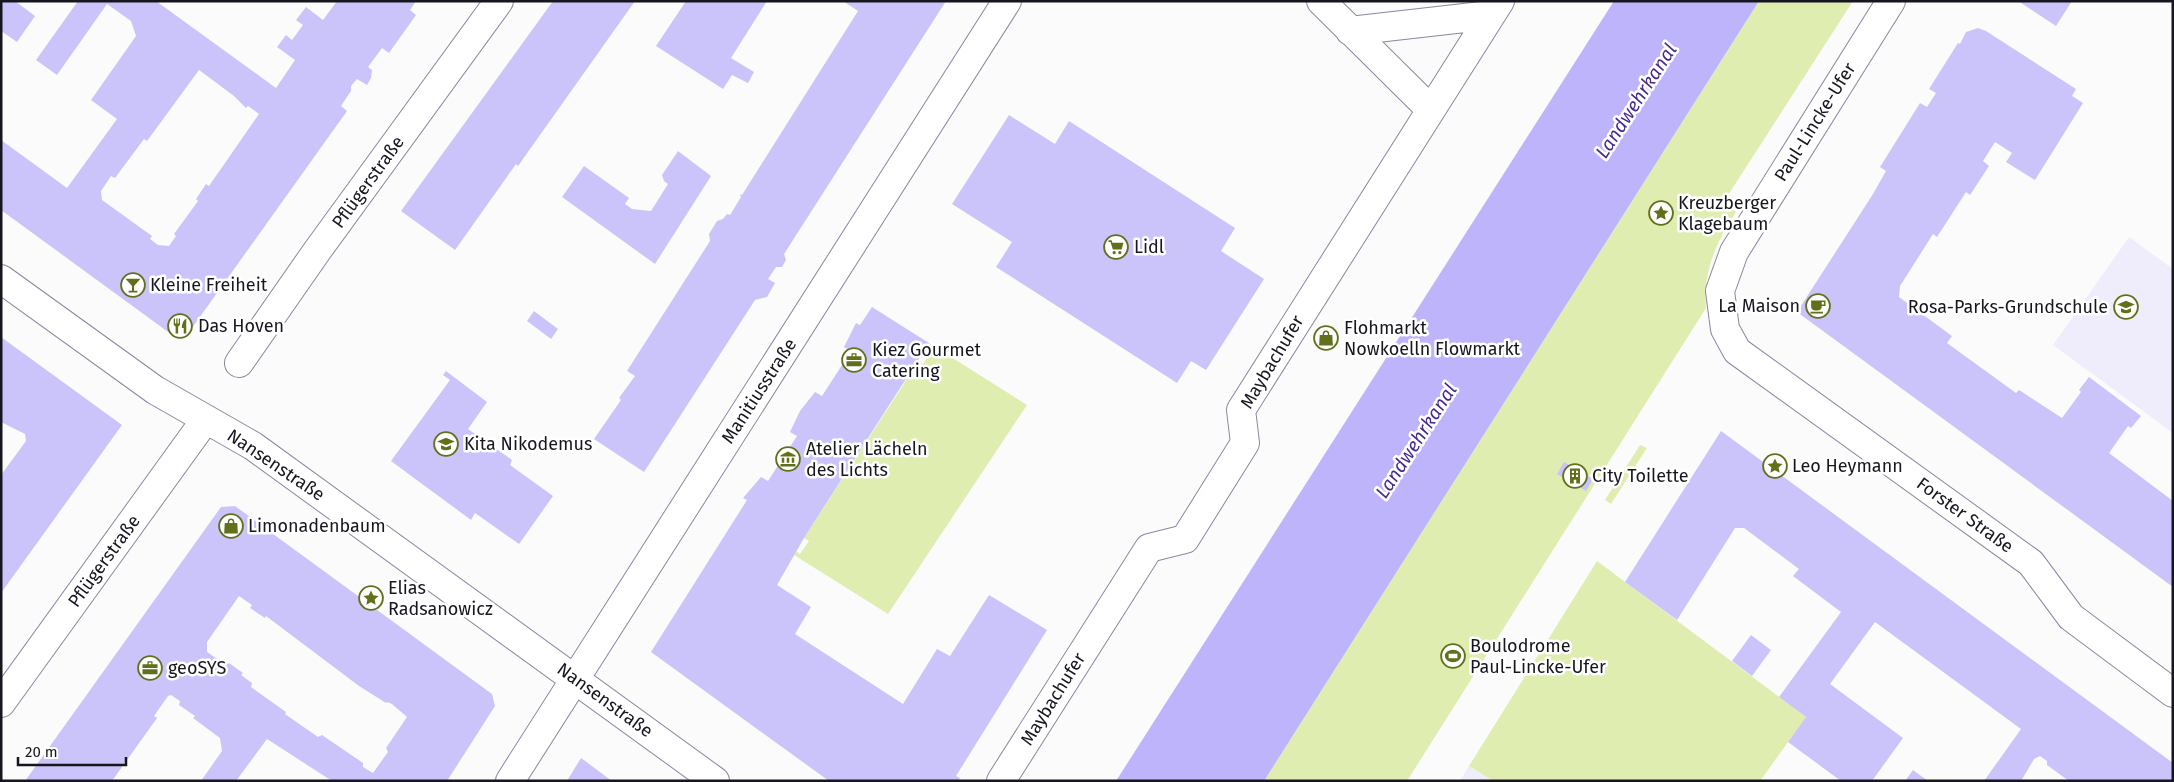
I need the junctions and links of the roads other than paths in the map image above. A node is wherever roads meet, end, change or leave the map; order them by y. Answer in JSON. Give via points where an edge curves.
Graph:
{"nodes":[{"id":1,"x":499,"y":1,"type":"edge"},
{"id":2,"x":1007,"y":1,"type":"edge"},
{"id":3,"x":1321,"y":1,"type":"edge"},
{"id":4,"x":1891,"y":1,"type":"edge"},
{"id":5,"x":1495,"y":8,"type":"edge"},
{"id":6,"x":1350,"y":31,"type":"junction"},
{"id":7,"x":1431,"y":110,"type":"junction"},
{"id":8,"x":1,"y":279,"type":"edge"},
{"id":9,"x":1725,"y":330,"type":"joint"},
{"id":10,"x":239,"y":363,"type":"dead end"},
{"id":11,"x":206,"y":420,"type":"junction"},
{"id":12,"x":576,"y":678,"type":"junction"},
{"id":13,"x":2173,"y":692,"type":"edge"},
{"id":14,"x":1,"y":703,"type":"edge"},
{"id":15,"x":510,"y":781,"type":"edge"},
{"id":16,"x":716,"y":781,"type":"edge"},
{"id":17,"x":1001,"y":781,"type":"edge"}],
"edges":[{"from":1,"to":10,"type":"street","name":"Pflügerstraße"},
{"from":2,"to":12,"type":"street","name":"Manitiusstraße"},
{"from":3,"to":6,"type":"street"},
{"from":4,"to":9,"type":"street","name":"Paul-Lincke-Ufer","via":[[1734,252],[1720,291]]},
{"from":5,"to":6,"type":"street"},
{"from":5,"to":7,"type":"street","name":"Maybachufer"},
{"from":6,"to":7,"type":"street"},
{"from":7,"to":17,"type":"street","name":"Maybachufer","via":[[1240,410],[1245,443],[1185,539],[1149,548]]},
{"from":8,"to":11,"type":"street","name":"Nansenstraße","via":[[155,390]]},
{"from":9,"to":13,"type":"street","name":"Forster Straße","via":[[1737,351],[2031,563],[2071,617]]},
{"from":11,"to":12,"type":"street","name":"Nansenstraße","via":[[253,446]]},
{"from":11,"to":14,"type":"street","name":"Pflügerstraße"},
{"from":12,"to":15,"type":"street","name":"Manitiusstraße"},
{"from":12,"to":16,"type":"street","name":"Nansenstraße"}]}
